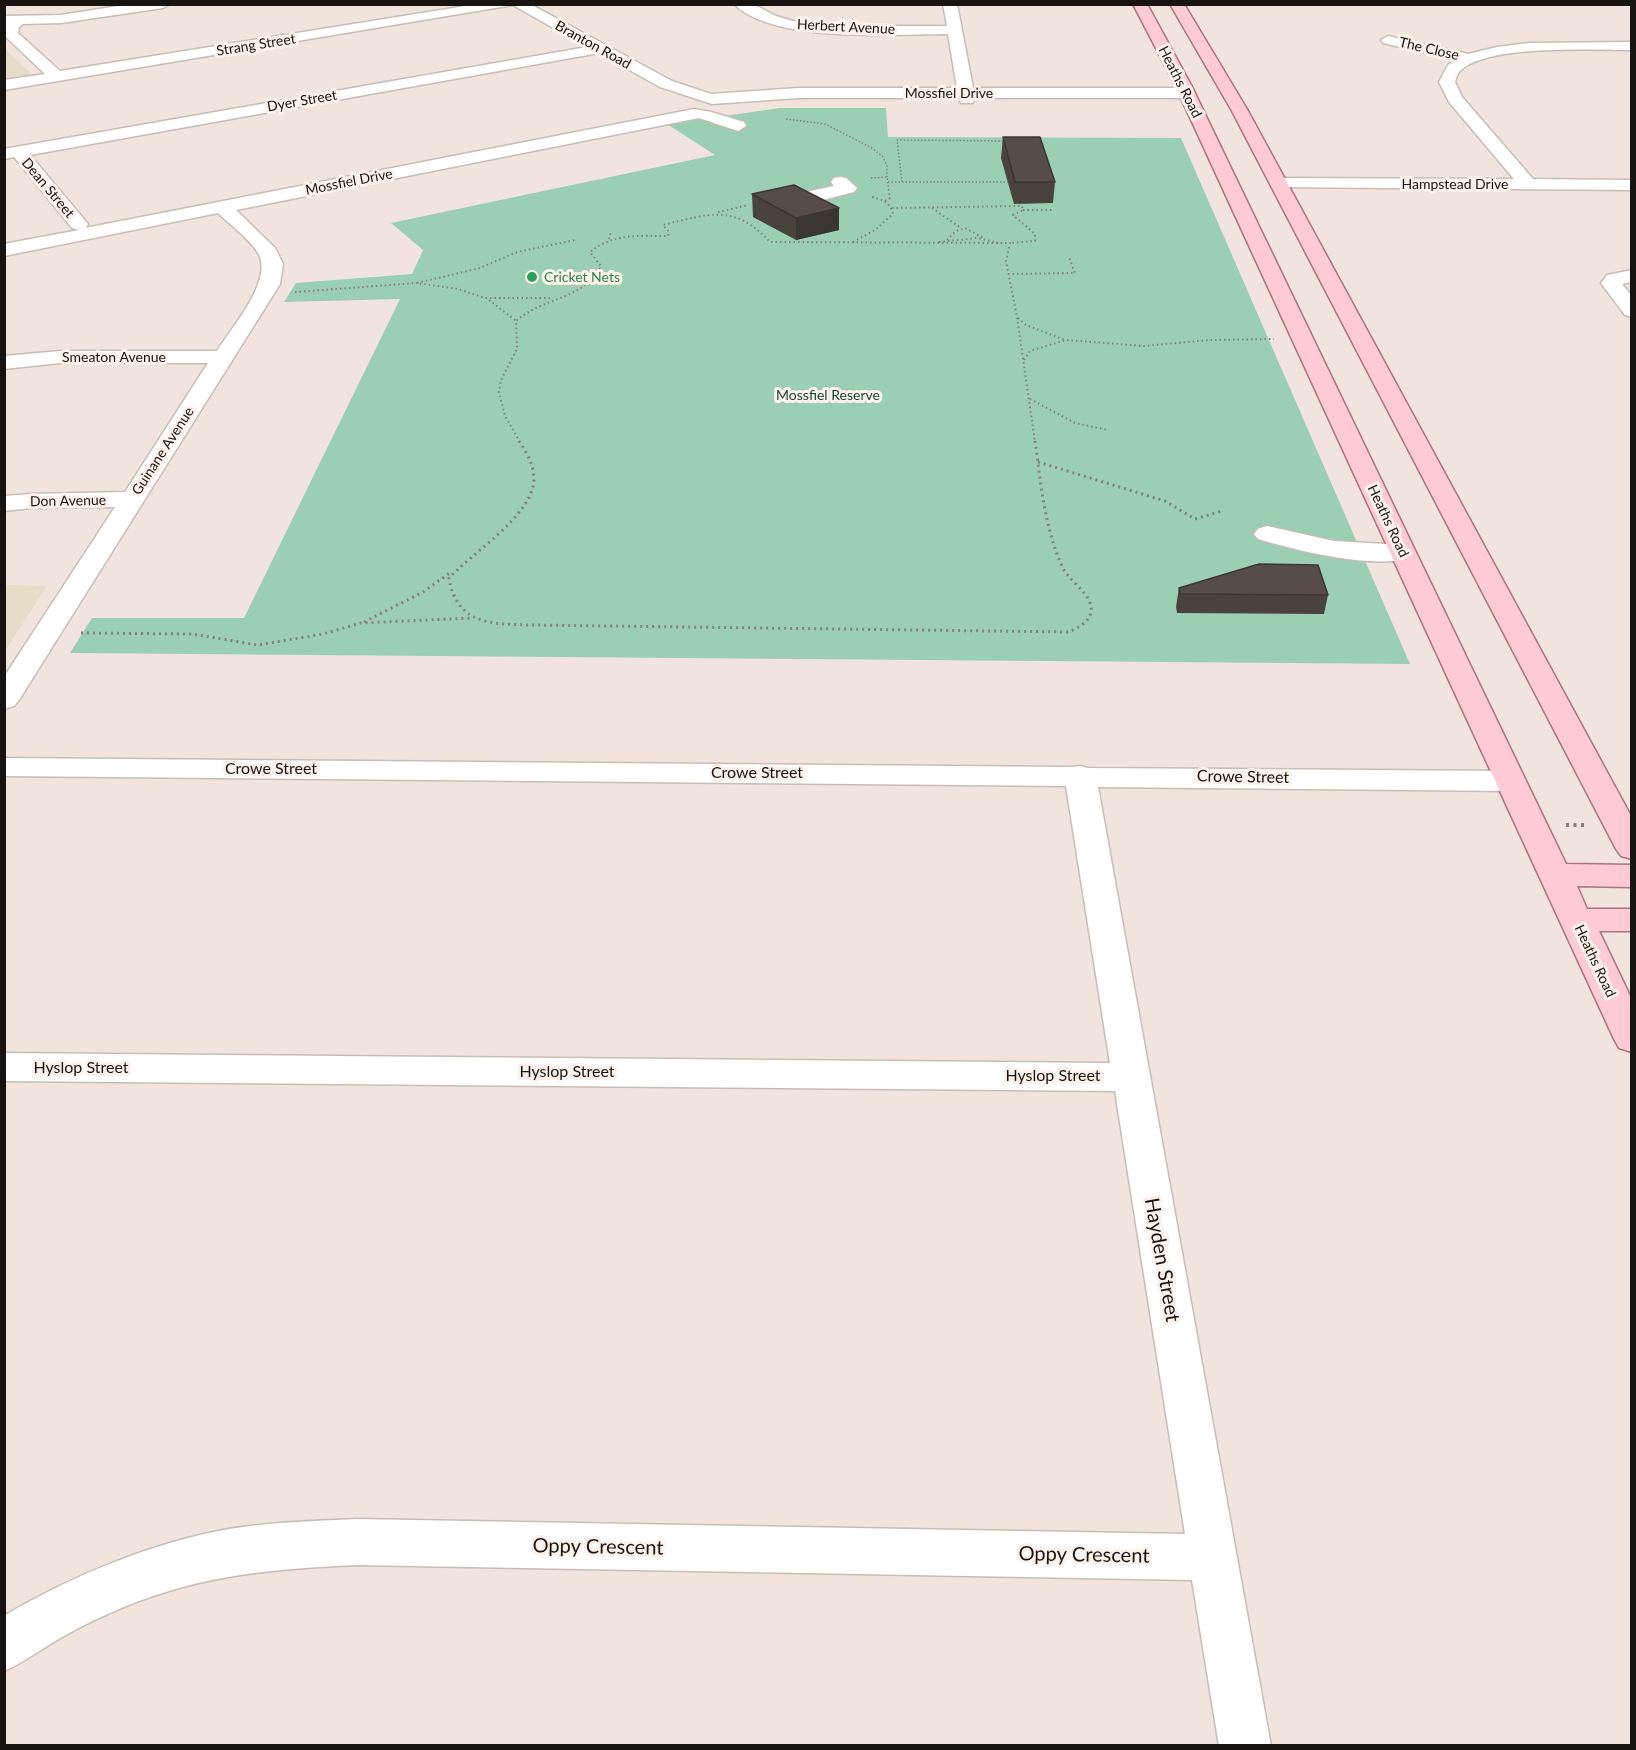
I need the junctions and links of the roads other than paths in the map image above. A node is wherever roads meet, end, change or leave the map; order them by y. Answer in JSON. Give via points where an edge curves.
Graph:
{"nodes":[{"id":1,"x":164,"y":4,"type":"edge"},
{"id":2,"x":507,"y":4,"type":"edge"},
{"id":3,"x":519,"y":4,"type":"edge"},
{"id":4,"x":741,"y":4,"type":"edge"},
{"id":5,"x":950,"y":4,"type":"edge"},
{"id":6,"x":1140,"y":4,"type":"edge"},
{"id":7,"x":1177,"y":4,"type":"edge"},
{"id":8,"x":12,"y":20,"type":"edge"},
{"id":9,"x":956,"y":30,"type":"junction"},
{"id":10,"x":1388,"y":40,"type":"dead end"},
{"id":11,"x":1632,"y":46,"type":"edge"},
{"id":12,"x":599,"y":49,"type":"junction"},
{"id":13,"x":1470,"y":59,"type":"junction"},
{"id":14,"x":57,"y":77,"type":"junction"},
{"id":15,"x":666,"y":84,"type":"junction"},
{"id":16,"x":4,"y":85,"type":"edge"},
{"id":17,"x":966,"y":97,"type":"junction"},
{"id":18,"x":1189,"y":98,"type":"junction"},
{"id":19,"x":1234,"y":98,"type":"junction"},
{"id":20,"x":696,"y":106,"type":"junction"},
{"id":21,"x":11,"y":152,"type":"edge"},
{"id":22,"x":840,"y":182,"type":"dead end"},
{"id":23,"x":1254,"y":183,"type":"junction"},
{"id":24,"x":1528,"y":184,"type":"junction"},
{"id":25,"x":1632,"y":185,"type":"edge"},
{"id":26,"x":753,"y":198,"type":"dead end"},
{"id":27,"x":222,"y":207,"type":"junction"},
{"id":28,"x":79,"y":224,"type":"junction"},
{"id":29,"x":4,"y":239,"type":"edge"},
{"id":30,"x":4,"y":250,"type":"edge"},
{"id":31,"x":1591,"y":272,"type":"dead end"},
{"id":32,"x":1623,"y":278,"type":"edge"},
{"id":33,"x":1632,"y":311,"type":"edge"},
{"id":34,"x":224,"y":357,"type":"junction"},
{"id":35,"x":4,"y":363,"type":"edge"},
{"id":36,"x":132,"y":499,"type":"junction"},
{"id":37,"x":4,"y":504,"type":"edge"},
{"id":38,"x":1267,"y":534,"type":"dead end"},
{"id":39,"x":1403,"y":553,"type":"junction"},
{"id":40,"x":4,"y":700,"type":"edge"},
{"id":41,"x":4,"y":767,"type":"edge"},
{"id":42,"x":1080,"y":775,"type":"junction"},
{"id":43,"x":1510,"y":781,"type":"junction"},
{"id":44,"x":1632,"y":849,"type":"edge"},
{"id":45,"x":1554,"y":876,"type":"junction"},
{"id":46,"x":1632,"y":876,"type":"edge"},
{"id":47,"x":1575,"y":920,"type":"junction"},
{"id":48,"x":1632,"y":920,"type":"edge"},
{"id":49,"x":1632,"y":1039,"type":"edge"},
{"id":50,"x":4,"y":1067,"type":"edge"},
{"id":51,"x":1130,"y":1077,"type":"junction"},
{"id":52,"x":1213,"y":1557,"type":"junction"},
{"id":53,"x":4,"y":1646,"type":"edge"},
{"id":54,"x":1245,"y":1746,"type":"edge"}],
"edges":[{"from":1,"to":8,"type":"street","via":[[82,16]]},
{"from":2,"to":14,"type":"street","name":"Strang Street"},
{"from":3,"to":12,"type":"street","name":"Branton Road"},
{"from":4,"to":9,"type":"street","name":"Herbert Avenue","via":[[799,27]]},
{"from":5,"to":9,"type":"street"},
{"from":6,"to":18,"type":"main road","name":"Heaths Road"},
{"from":7,"to":19,"type":"main road","name":"Heaths Road"},
{"from":8,"to":14,"type":"street","via":[[11,34]]},
{"from":9,"to":17,"type":"street"},
{"from":10,"to":13,"type":"street","name":"The Close"},
{"from":11,"to":13,"type":"street","via":[[1512,48]]},
{"from":12,"to":15,"type":"street","name":"Branton Road"},
{"from":12,"to":21,"type":"street","name":"Dyer Street"},
{"from":13,"to":24,"type":"street","via":[[1456,66],[1448,75],[1447,84],[1455,99]]},
{"from":14,"to":16,"type":"street","name":"Strang Street"},
{"from":15,"to":20,"type":"street","name":"Branton Road"},
{"from":15,"to":20,"type":"street","name":"Branton Road"},
{"from":17,"to":18,"type":"street","name":"Mossfiel Drive"},
{"from":17,"to":20,"type":"street","name":"Mossfiel Drive","via":[[780,93]]},
{"from":17,"to":20,"type":"street","name":"Mossfiel Drive","via":[[744,104],[729,109],[738,126]]},
{"from":18,"to":19,"type":"main road"},
{"from":18,"to":23,"type":"main road","name":"Heaths Road"},
{"from":19,"to":23,"type":"main road","name":"Heaths Road"},
{"from":20,"to":27,"type":"street","name":"Mossfiel Drive"},
{"from":20,"to":28,"type":"street","name":"Mossfiel Drive"},
{"from":21,"to":28,"type":"street","name":"Dean Street"},
{"from":22,"to":26,"type":"street","via":[[848,188],[792,200]]},
{"from":23,"to":24,"type":"street","name":"Hampstead Drive"},
{"from":23,"to":39,"type":"main road","name":"Heaths Road","via":[[1301,338]]},
{"from":23,"to":44,"type":"main road","name":"Heaths Road"},
{"from":24,"to":25,"type":"street","name":"Hampstead Drive"},
{"from":27,"to":30,"type":"street","name":"Mossfiel Drive"},
{"from":27,"to":34,"type":"street","name":"Guinane Avenue","via":[[265,248],[273,264],[270,284]]},
{"from":28,"to":29,"type":"street","name":"Mossfiel Drive"},
{"from":31,"to":32,"type":"street"},
{"from":32,"to":33,"type":"street","via":[[1611,283],[1612,288]]},
{"from":34,"to":35,"type":"street","name":"Smeaton Avenue","via":[[60,357]]},
{"from":34,"to":36,"type":"street","name":"Guinane Avenue"},
{"from":36,"to":37,"type":"street","name":"Don Avenue"},
{"from":36,"to":40,"type":"street","name":"Guinane Avenue"},
{"from":38,"to":39,"type":"street","via":[[1319,547]]},
{"from":39,"to":43,"type":"main road","name":"Heaths Road"},
{"from":41,"to":42,"type":"street","name":"Crowe Street"},
{"from":42,"to":43,"type":"street","name":"Crowe Street"},
{"from":42,"to":51,"type":"street","name":"Hayden Street"},
{"from":43,"to":45,"type":"main road","name":"Heaths Road"},
{"from":45,"to":46,"type":"main road"},
{"from":45,"to":47,"type":"main road","name":"Heaths Road"},
{"from":47,"to":48,"type":"main road"},
{"from":47,"to":49,"type":"main road","name":"Heaths Road"},
{"from":50,"to":51,"type":"street","name":"Hyslop Street"},
{"from":51,"to":52,"type":"street","name":"Hayden Street"},
{"from":52,"to":53,"type":"street","name":"Oppy Crescent","via":[[297,1544],[228,1552],[170,1568],[102,1592],[26,1630]]},
{"from":52,"to":54,"type":"street","name":"Hayden Street"}]}
